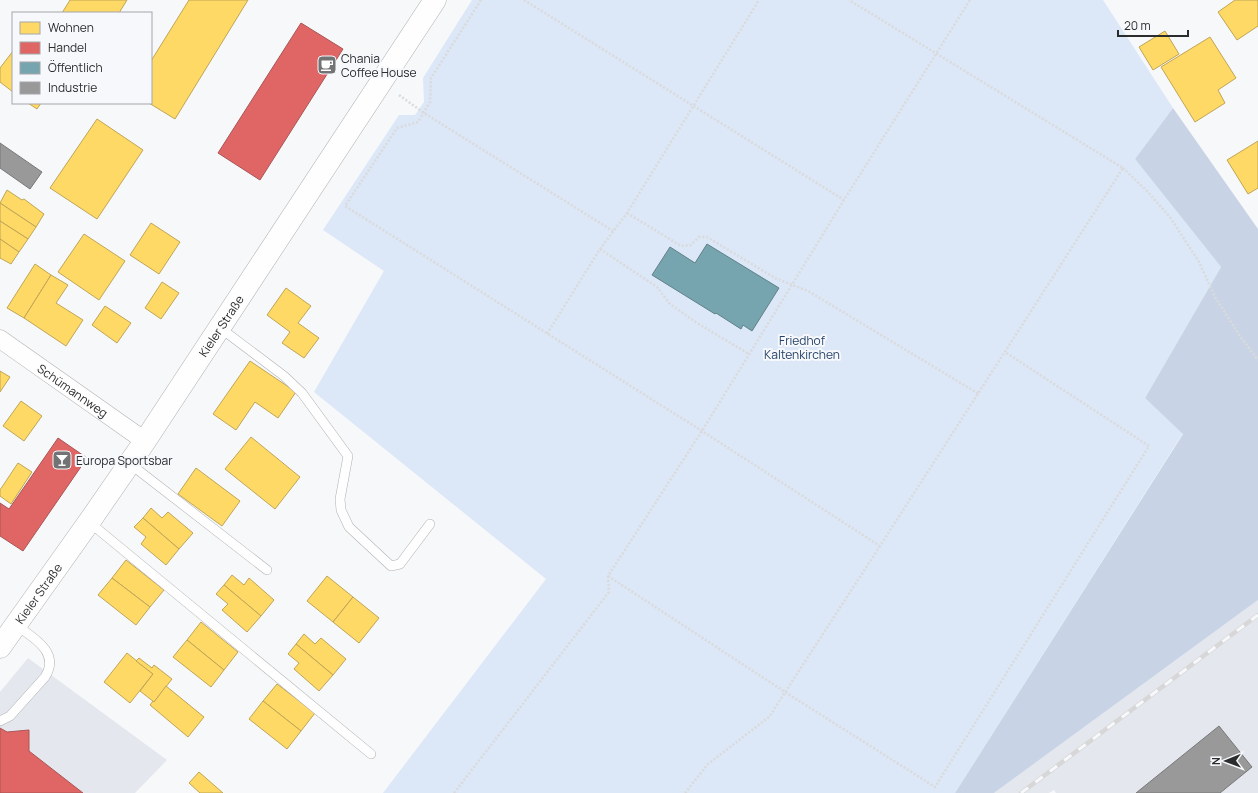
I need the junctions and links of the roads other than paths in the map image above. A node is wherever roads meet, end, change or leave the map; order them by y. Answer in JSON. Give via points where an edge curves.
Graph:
{"nodes":[{"id":1,"x":435,"y":0,"type":"edge"},
{"id":2,"x":219,"y":327,"type":"junction"},
{"id":3,"x":0,"y":340,"type":"edge"},
{"id":4,"x":145,"y":441,"type":"junction"},
{"id":5,"x":129,"y":463,"type":"junction"},
{"id":6,"x":89,"y":522,"type":"junction"},
{"id":7,"x":430,"y":524,"type":"dead end"},
{"id":8,"x":267,"y":570,"type":"dead end"},
{"id":9,"x":16,"y":625,"type":"junction"},
{"id":10,"x":0,"y":647,"type":"edge"},
{"id":11,"x":0,"y":721,"type":"edge"},
{"id":12,"x":371,"y":754,"type":"dead end"}],
"edges":[{"from":1,"to":2,"type":"main road","name":"Kieler Straße"},
{"from":2,"to":4,"type":"main road","name":"Kieler Straße"},
{"from":2,"to":7,"type":"lane","via":[[284,376],[302,393],[348,456],[340,499],[341,510],[354,532],[391,566],[400,564]]},
{"from":3,"to":4,"type":"street","name":"Schümannweg"},
{"from":4,"to":5,"type":"main road","name":"Kieler Straße"},
{"from":5,"to":6,"type":"main road","name":"Kieler Straße"},
{"from":5,"to":8,"type":"lane"},
{"from":6,"to":9,"type":"main road","name":"Kieler Straße"},
{"from":6,"to":12,"type":"lane"},
{"from":9,"to":10,"type":"main road","name":"Kieler Straße"},
{"from":9,"to":11,"type":"lane","via":[[44,647],[49,657],[49,671],[10,716]]}]}
